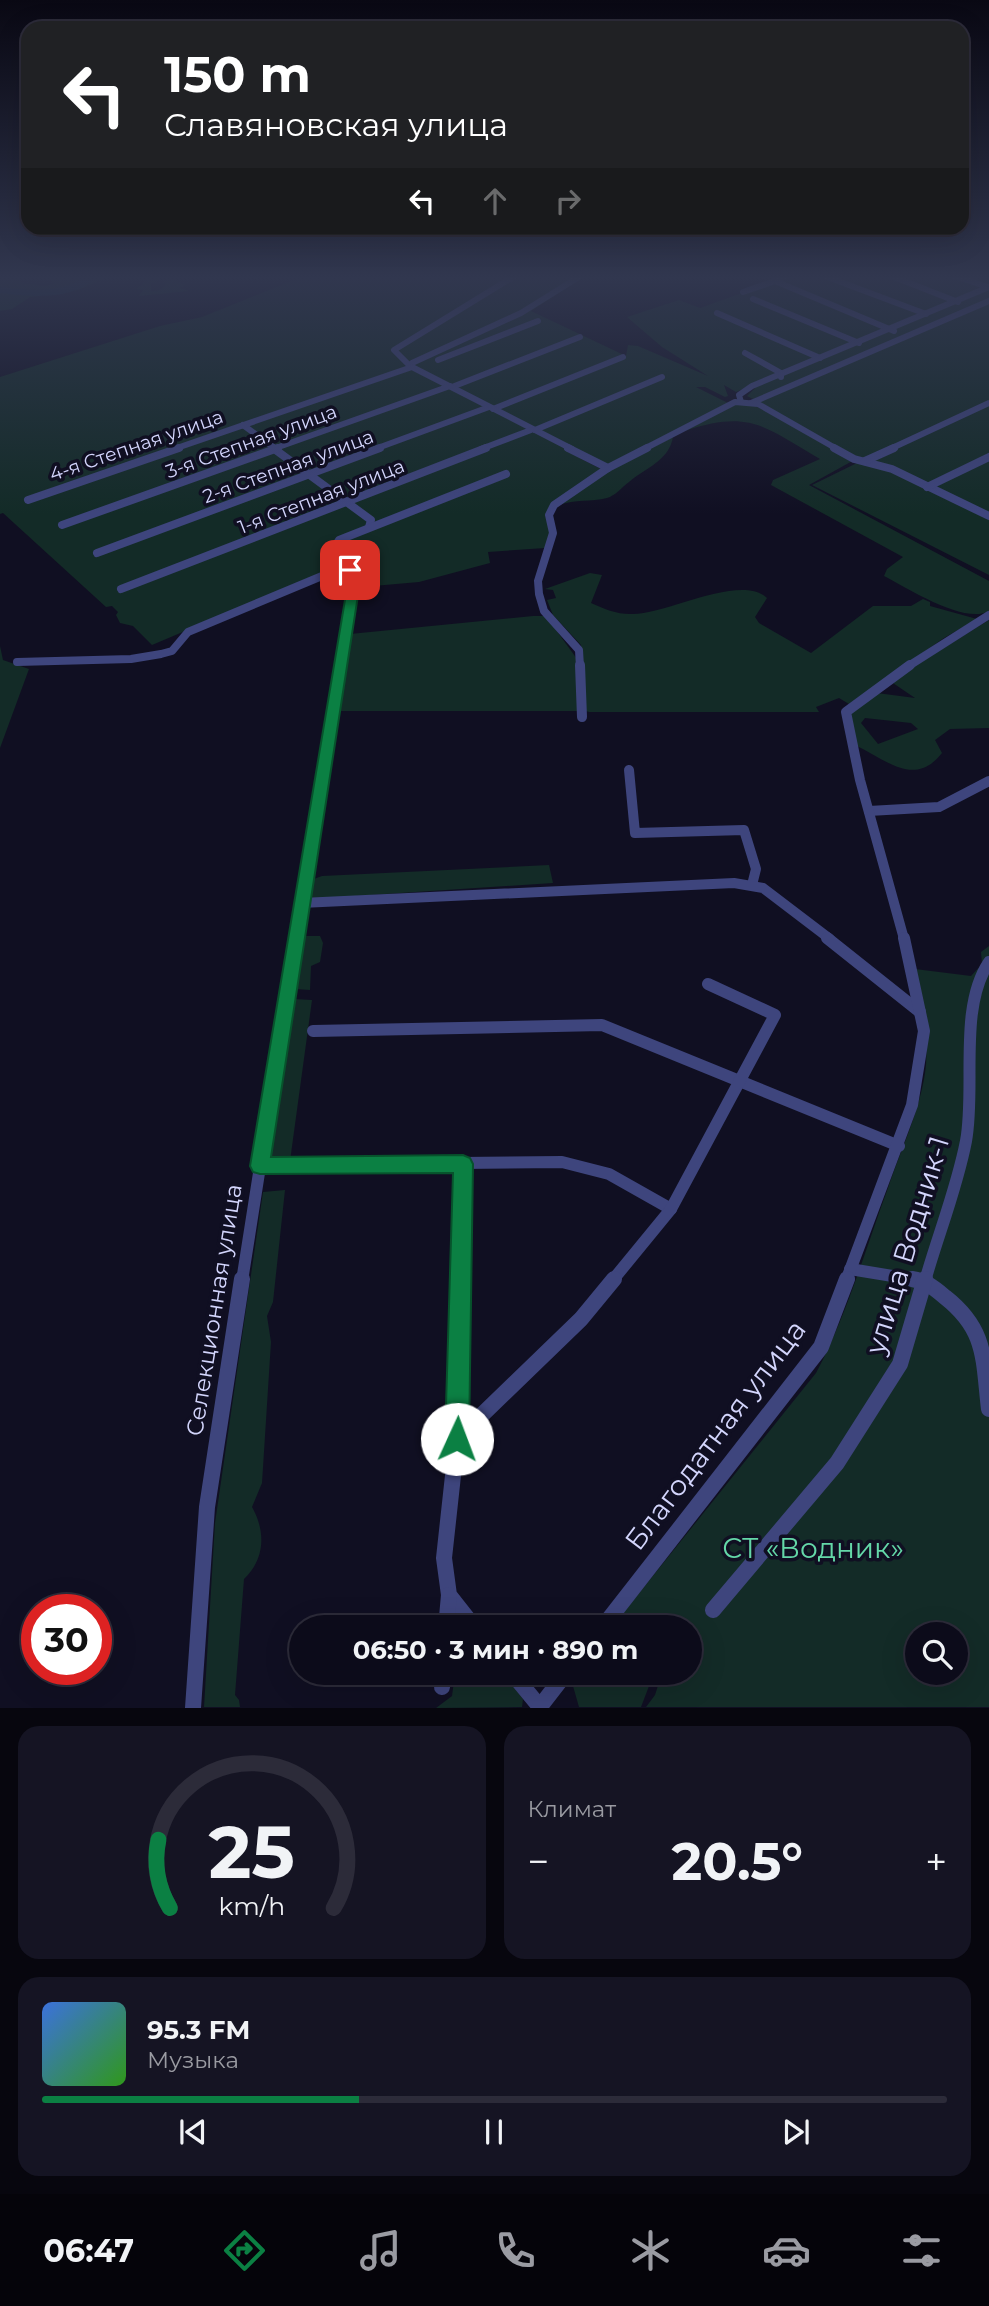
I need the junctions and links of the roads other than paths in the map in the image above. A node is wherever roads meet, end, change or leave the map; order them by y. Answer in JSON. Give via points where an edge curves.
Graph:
{"nodes":[{"id":1,"x":397,"y":355,"type":"edge"},
{"id":2,"x":439,"y":355,"type":"edge"},
{"id":3,"x":446,"y":355,"type":"edge"},
{"id":4,"x":534,"y":355,"type":"edge"},
{"id":5,"x":748,"y":355,"type":"edge"},
{"id":6,"x":812,"y":355,"type":"edge"},
{"id":7,"x":830,"y":355,"type":"edge"},
{"id":8,"x":834,"y":355,"type":"edge"},
{"id":9,"x":864,"y":355,"type":"edge"},
{"id":10,"x":623,"y":357,"type":"dead end"},
{"id":11,"x":820,"y":358,"type":"junction"},
{"id":12,"x":413,"y":367,"type":"junction"},
{"id":13,"x":781,"y":376,"type":"junction"},
{"id":14,"x":662,"y":377,"type":"dead end"},
{"id":15,"x":451,"y":387,"type":"junction"},
{"id":16,"x":782,"y":390,"type":"junction"},
{"id":17,"x":741,"y":402,"type":"junction"},
{"id":18,"x":751,"y":402,"type":"junction"},
{"id":19,"x":989,"y":403,"type":"edge"},
{"id":20,"x":491,"y":408,"type":"junction"},
{"id":21,"x":243,"y":425,"type":"junction"},
{"id":22,"x":533,"y":430,"type":"junction"},
{"id":23,"x":275,"y":448,"type":"junction"},
{"id":24,"x":989,"y":457,"type":"edge"},
{"id":25,"x":865,"y":461,"type":"junction"},
{"id":26,"x":608,"y":468,"type":"junction"},
{"id":27,"x":312,"y":474,"type":"junction"},
{"id":28,"x":506,"y":474,"type":"dead end"},
{"id":29,"x":927,"y":487,"type":"junction"},
{"id":30,"x":28,"y":500,"type":"dead end"},
{"id":31,"x":349,"y":503,"type":"junction"},
{"id":32,"x":989,"y":516,"type":"edge"},
{"id":33,"x":62,"y":525,"type":"dead end"},
{"id":34,"x":369,"y":527,"type":"junction"},
{"id":35,"x":97,"y":553,"type":"dead end"},
{"id":36,"x":342,"y":569,"type":"junction"},
{"id":37,"x":121,"y":589,"type":"dead end"},
{"id":38,"x":989,"y":615,"type":"edge"},
{"id":39,"x":17,"y":662,"type":"dead end"},
{"id":40,"x":582,"y":717,"type":"dead end"},
{"id":41,"x":629,"y":770,"type":"dead end"},
{"id":42,"x":989,"y":781,"type":"edge"},
{"id":43,"x":869,"y":811,"type":"junction"},
{"id":44,"x":752,"y":885,"type":"junction"},
{"id":45,"x":300,"y":903,"type":"junction"},
{"id":46,"x":989,"y":962,"type":"edge"},
{"id":47,"x":708,"y":984,"type":"dead end"},
{"id":48,"x":916,"y":986,"type":"junction"},
{"id":49,"x":897,"y":994,"type":"junction"},
{"id":50,"x":920,"y":1012,"type":"junction"},
{"id":51,"x":313,"y":1031,"type":"dead end"},
{"id":52,"x":738,"y":1082,"type":"junction"},
{"id":53,"x":899,"y":1146,"type":"junction"},
{"id":54,"x":463,"y":1164,"type":"junction"},
{"id":55,"x":260,"y":1166,"type":"junction"},
{"id":56,"x":671,"y":1209,"type":"junction"},
{"id":57,"x":850,"y":1269,"type":"junction"},
{"id":58,"x":925,"y":1281,"type":"junction"},
{"id":59,"x":989,"y":1409,"type":"edge"},
{"id":60,"x":457,"y":1439,"type":"junction"},
{"id":61,"x":449,"y":1595,"type":"junction"},
{"id":62,"x":713,"y":1610,"type":"dead end"},
{"id":63,"x":447,"y":1615,"type":"edge"},
{"id":64,"x":465,"y":1615,"type":"edge"},
{"id":65,"x":612,"y":1615,"type":"edge"},
{"id":66,"x":522,"y":1685,"type":"edge"},
{"id":67,"x":557,"y":1685,"type":"edge"},
{"id":68,"x":193,"y":1707,"type":"edge"},
{"id":69,"x":540,"y":1707,"type":"edge"}],
"edges":[{"from":1,"to":12,"type":"street"},
{"from":2,"to":12,"type":"street"},
{"from":3,"to":12,"type":"street","name":"4-я Степная улица"},
{"from":4,"to":15,"type":"street","name":"3-я Степная улица"},
{"from":5,"to":13,"type":"street"},
{"from":6,"to":11,"type":"street"},
{"from":7,"to":11,"type":"street"},
{"from":8,"to":13,"type":"street"},
{"from":9,"to":16,"type":"street"},
{"from":10,"to":20,"type":"street","name":"2-я Степная улица"},
{"from":11,"to":13,"type":"street"},
{"from":12,"to":15,"type":"street"},
{"from":12,"to":21,"type":"street","name":"4-я Степная улица"},
{"from":13,"to":16,"type":"street"},
{"from":13,"to":17,"type":"street","via":[[744,389],[739,395]]},
{"from":14,"to":22,"type":"street","name":"1-я Степная улица"},
{"from":15,"to":20,"type":"street"},
{"from":15,"to":23,"type":"street","name":"3-я Степная улица"},
{"from":16,"to":18,"type":"street"},
{"from":17,"to":18,"type":"street"},
{"from":17,"to":26,"type":"street"},
{"from":18,"to":25,"type":"street"},
{"from":19,"to":25,"type":"street"},
{"from":20,"to":22,"type":"street"},
{"from":20,"to":27,"type":"street","name":"2-я Степная улица"},
{"from":21,"to":23,"type":"street"},
{"from":21,"to":30,"type":"street","name":"4-я Степная улица"},
{"from":22,"to":26,"type":"street"},
{"from":22,"to":31,"type":"street","name":"1-я Степная улица"},
{"from":23,"to":27,"type":"street"},
{"from":23,"to":33,"type":"street","name":"3-я Степная улица"},
{"from":24,"to":29,"type":"street"},
{"from":25,"to":29,"type":"street"},
{"from":26,"to":40,"type":"street","via":[[554,505],[549,515],[553,533],[538,581],[544,611],[579,650]]},
{"from":27,"to":31,"type":"street"},
{"from":27,"to":35,"type":"street","name":"2-я Степная улица"},
{"from":28,"to":34,"type":"street"},
{"from":29,"to":32,"type":"street"},
{"from":31,"to":34,"type":"street","via":[[371,520]]},
{"from":31,"to":37,"type":"street","name":"1-я Степная улица"},
{"from":34,"to":36,"type":"street","via":[[337,543],[344,559]]},
{"from":36,"to":39,"type":"street","via":[[188,632],[172,650],[161,654]]},
{"from":36,"to":45,"type":"street","name":"Селекционная улица","via":[[355,576]]},
{"from":38,"to":43,"type":"street","name":"Благодатная улица","via":[[880,684],[846,712]]},
{"from":41,"to":44,"type":"street","via":[[635,833],[744,830],[756,869]]},
{"from":42,"to":43,"type":"street","via":[[939,807]]},
{"from":43,"to":48,"type":"street","name":"Благодатная улица"},
{"from":44,"to":45,"type":"street"},
{"from":44,"to":49,"type":"street","via":[[777,897]]},
{"from":45,"to":55,"type":"street","name":"Селекционная улица"},
{"from":46,"to":58,"type":"street","name":"улица Водник-1","via":[[979,977],[973,1018],[966,1141]]},
{"from":47,"to":52,"type":"street","via":[[775,1015]]},
{"from":48,"to":49,"type":"street"},
{"from":48,"to":50,"type":"street","name":"Благодатная улица"},
{"from":49,"to":50,"type":"street"},
{"from":50,"to":53,"type":"street","name":"Благодатная улица","via":[[924,1031],[921,1065]]},
{"from":51,"to":52,"type":"street","via":[[602,1025]]},
{"from":52,"to":53,"type":"street"},
{"from":52,"to":56,"type":"street"},
{"from":53,"to":57,"type":"street","name":"Благодатная улица"},
{"from":54,"to":55,"type":"street"},
{"from":54,"to":56,"type":"street","via":[[562,1161],[609,1174]]},
{"from":54,"to":60,"type":"street"},
{"from":55,"to":68,"type":"street","name":"Селекционная улица","via":[[207,1507]]},
{"from":56,"to":60,"type":"street","via":[[580,1319]]},
{"from":57,"to":58,"type":"street"},
{"from":57,"to":65,"type":"street","name":"Благодатная улица","via":[[821,1347]]},
{"from":58,"to":59,"type":"street","via":[[964,1312],[979,1339]]},
{"from":58,"to":62,"type":"street","name":"улица Водник-1","via":[[901,1364],[837,1463]]},
{"from":60,"to":61,"type":"street","via":[[444,1558]]},
{"from":61,"to":63,"type":"street"},
{"from":61,"to":64,"type":"street"},
{"from":66,"to":69,"type":"street"},
{"from":67,"to":69,"type":"street"}]}
